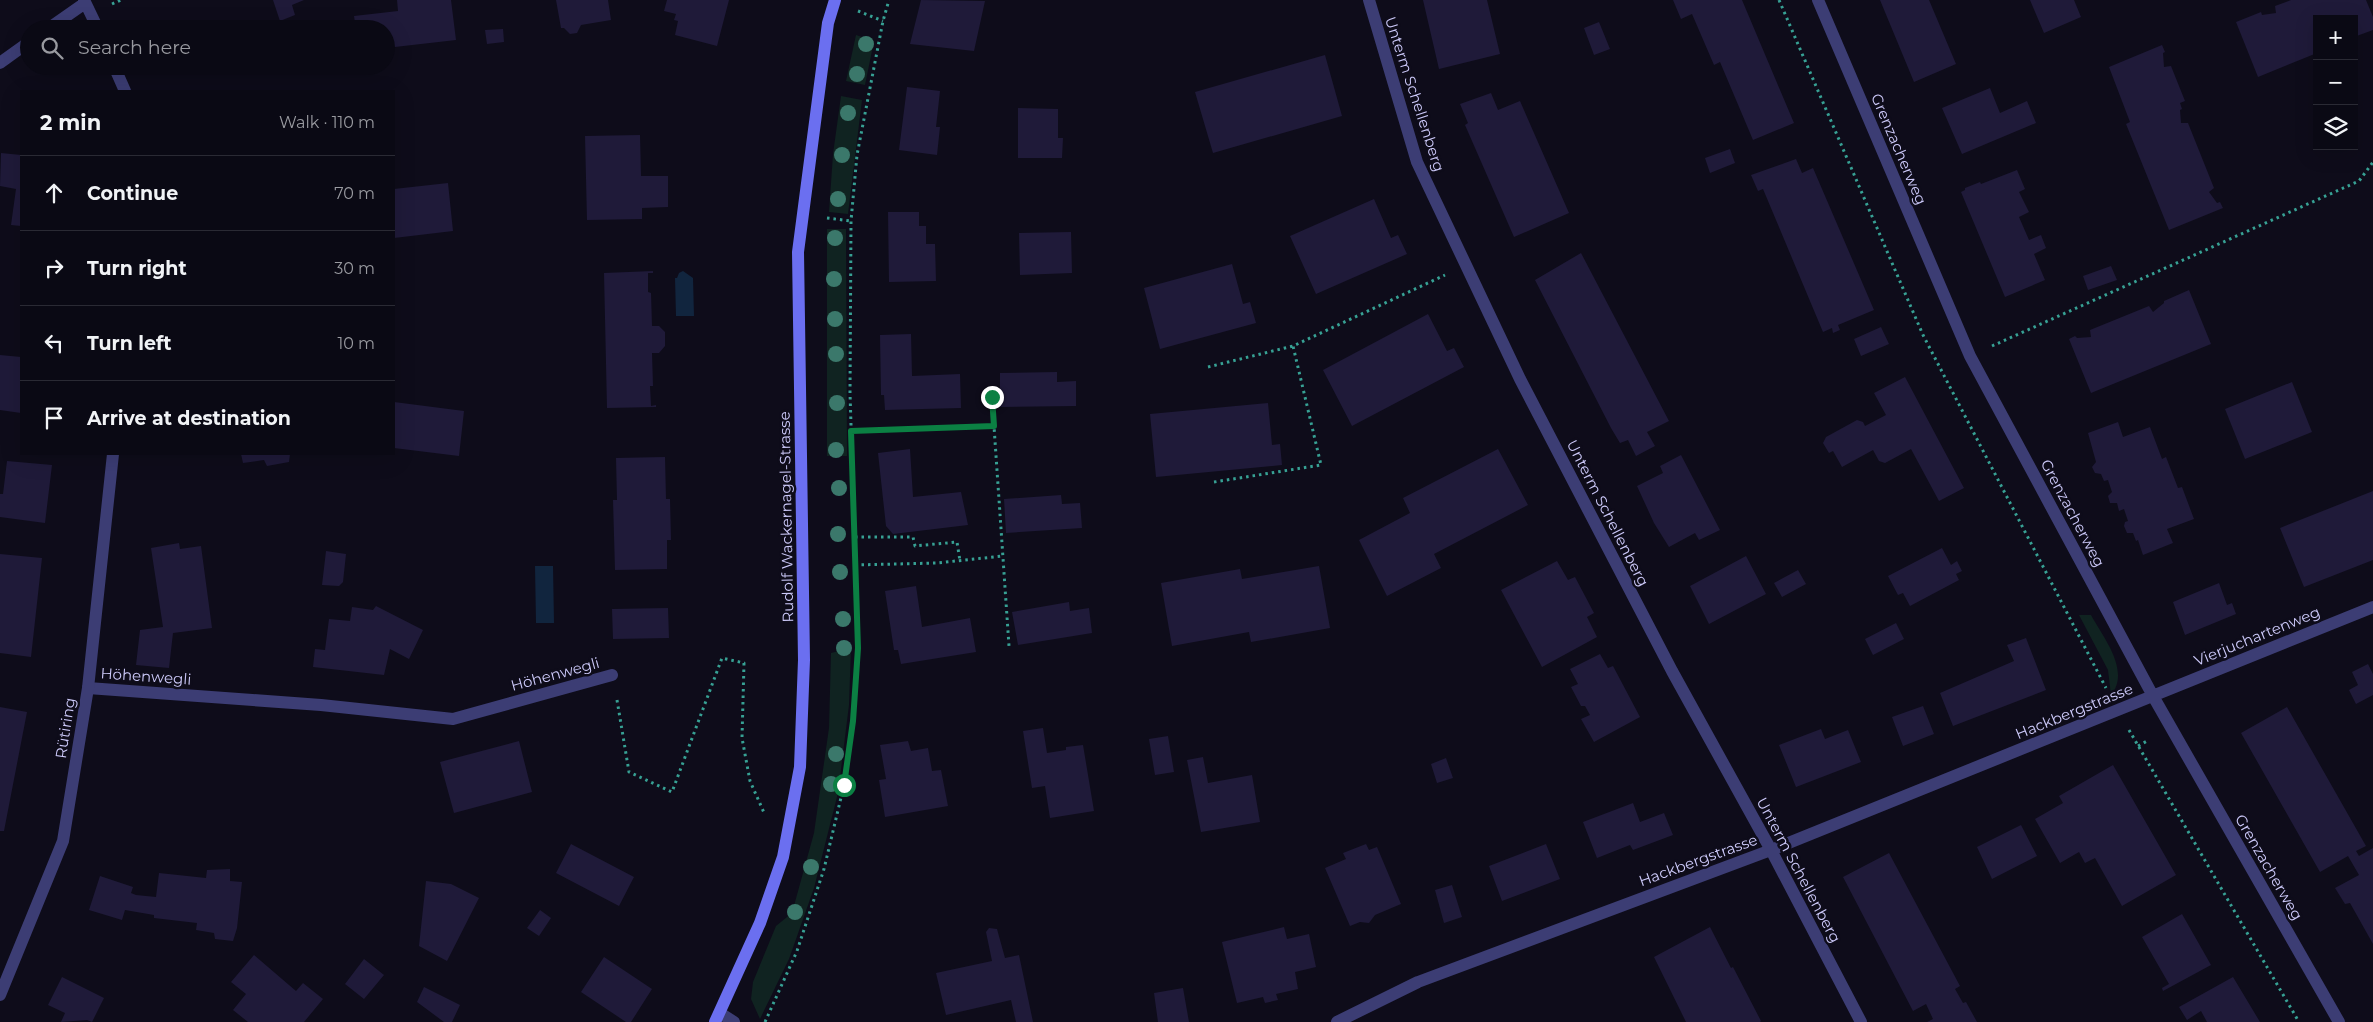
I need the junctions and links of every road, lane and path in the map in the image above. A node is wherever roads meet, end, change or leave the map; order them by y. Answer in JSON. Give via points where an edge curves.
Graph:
{"nodes":[{"id":1,"x":835,"y":0,"type":"edge"},
{"id":2,"x":889,"y":0,"type":"edge"},
{"id":3,"x":1369,"y":0,"type":"edge"},
{"id":4,"x":1779,"y":0,"type":"edge"},
{"id":5,"x":1818,"y":0,"type":"edge"},
{"id":6,"x":84,"y":1,"type":"edge"},
{"id":7,"x":60,"y":20,"type":"edge"},
{"id":8,"x":94,"y":20,"type":"edge"},
{"id":9,"x":20,"y":49,"type":"edge"},
{"id":10,"x":0,"y":63,"type":"edge"},
{"id":11,"x":118,"y":75,"type":"edge"},
{"id":12,"x":125,"y":90,"type":"edge"},
{"id":13,"x":2373,"y":162,"type":"edge"},
{"id":14,"x":1466,"y":266,"type":"junction"},
{"id":15,"x":1293,"y":346,"type":"junction"},
{"id":16,"x":1970,"y":356,"type":"junction"},
{"id":17,"x":1208,"y":367,"type":"dead end"},
{"id":18,"x":992,"y":397,"type":"dead end"},
{"id":19,"x":994,"y":426,"type":"junction"},
{"id":20,"x":851,"y":431,"type":"junction"},
{"id":21,"x":113,"y":455,"type":"edge"},
{"id":22,"x":1214,"y":482,"type":"dead end"},
{"id":23,"x":854,"y":537,"type":"junction"},
{"id":24,"x":1003,"y":556,"type":"junction"},
{"id":25,"x":960,"y":561,"type":"junction"},
{"id":26,"x":855,"y":565,"type":"junction"},
{"id":27,"x":2373,"y":607,"type":"edge"},
{"id":28,"x":1009,"y":646,"type":"dead end"},
{"id":29,"x":612,"y":676,"type":"joint"},
{"id":30,"x":88,"y":688,"type":"junction"},
{"id":31,"x":2153,"y":696,"type":"junction"},
{"id":32,"x":2118,"y":711,"type":"junction"},
{"id":33,"x":1771,"y":850,"type":"junction"},
{"id":34,"x":783,"y":857,"type":"junction"},
{"id":35,"x":0,"y":995,"type":"edge"},
{"id":36,"x":718,"y":1018,"type":"edge"},
{"id":37,"x":734,"y":1022,"type":"edge"},
{"id":38,"x":765,"y":1022,"type":"edge"},
{"id":39,"x":1337,"y":1022,"type":"edge"},
{"id":40,"x":1861,"y":1022,"type":"edge"},
{"id":41,"x":2300,"y":1022,"type":"edge"},
{"id":42,"x":2339,"y":1022,"type":"edge"}],
"edges":[{"from":1,"to":34,"type":"street","name":"Rudolf Wackernagel-Strasse","via":[[828,24],[798,252],[804,660],[800,767]]},
{"from":2,"to":20,"type":"path","via":[[857,155],[851,221]]},
{"from":3,"to":14,"type":"street","name":"Unterm Schellenberg","via":[[1417,162]]},
{"from":4,"to":32,"type":"path","via":[[1923,335]]},
{"from":5,"to":16,"type":"street","name":"Grenzacherweg"},
{"from":6,"to":7,"type":"street"},
{"from":6,"to":8,"type":"street"},
{"from":9,"to":10,"type":"street"},
{"from":11,"to":12,"type":"street"},
{"from":13,"to":16,"type":"path","via":[[2359,181]]},
{"from":14,"to":15,"type":"path"},
{"from":14,"to":33,"type":"street","name":"Unterm Schellenberg","via":[[1524,386],[1672,671]]},
{"from":15,"to":17,"type":"path"},
{"from":15,"to":22,"type":"path","via":[[1321,466]]},
{"from":16,"to":31,"type":"street","name":"Grenzacherweg"},
{"from":18,"to":19,"type":"path"},
{"from":19,"to":20,"type":"path"},
{"from":19,"to":24,"type":"path"},
{"from":20,"to":23,"type":"path"},
{"from":21,"to":30,"type":"street","name":"Rütiring"},
{"from":23,"to":25,"type":"path","via":[[913,537],[915,546],[958,542]]},
{"from":23,"to":26,"type":"path"},
{"from":24,"to":25,"type":"path"},
{"from":24,"to":28,"type":"path"},
{"from":25,"to":26,"type":"path"},
{"from":26,"to":38,"type":"path","via":[[858,648],[844,785],[824,868],[797,951]]},
{"from":27,"to":31,"type":"street","name":"Vierjuchartenweg"},
{"from":29,"to":30,"type":"street","name":"Höhenwegli","via":[[453,719],[321,705]]},
{"from":29,"to":34,"type":"path","name":"Höhenwegli","via":[[629,772],[672,792],[722,658],[744,663],[742,738],[750,781]]},
{"from":30,"to":35,"type":"street","name":"Rütiring","via":[[64,841]]},
{"from":31,"to":32,"type":"street","name":"Hackbergstrasse"},
{"from":31,"to":42,"type":"street","name":"Grenzacherweg"},
{"from":32,"to":33,"type":"street","name":"Hackbergstrasse"},
{"from":32,"to":41,"type":"path"},
{"from":33,"to":39,"type":"street","name":"Hackbergstrasse","via":[[1418,982]]},
{"from":33,"to":40,"type":"street","name":"Unterm Schellenberg"},
{"from":34,"to":36,"type":"street","name":"Rudolf Wackernagel-Strasse","via":[[760,923]]},
{"from":36,"to":37,"type":"street"}]}
